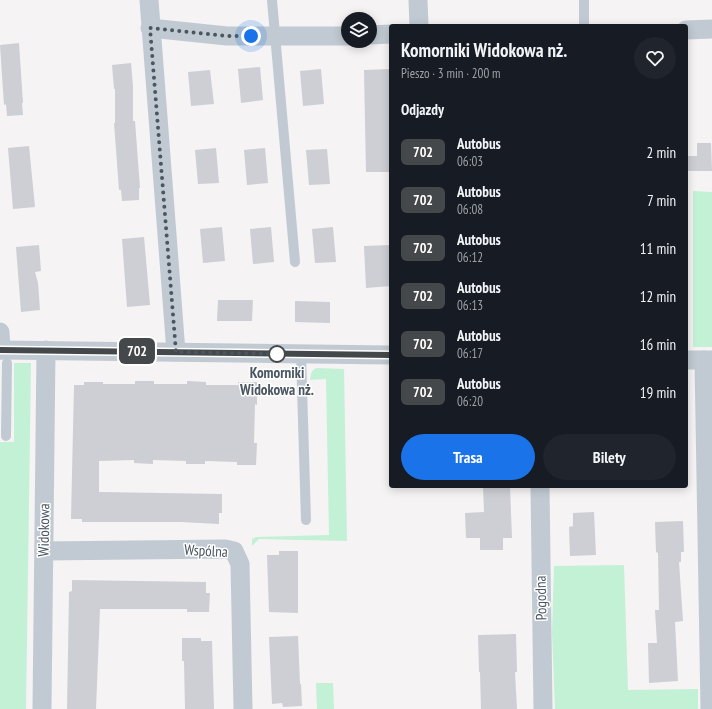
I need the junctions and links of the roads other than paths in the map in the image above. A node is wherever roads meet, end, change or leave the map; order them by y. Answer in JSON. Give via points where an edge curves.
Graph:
{"nodes":[{"id":1,"x":149,"y":0,"type":"edge"},
{"id":2,"x":272,"y":0,"type":"edge"},
{"id":3,"x":418,"y":0,"type":"edge"},
{"id":4,"x":584,"y":0,"type":"edge"},
{"id":5,"x":419,"y":24,"type":"edge"},
{"id":6,"x":584,"y":24,"type":"edge"},
{"id":7,"x":150,"y":28,"type":"junction"},
{"id":8,"x":712,"y":29,"type":"edge"},
{"id":9,"x":688,"y":30,"type":"edge"},
{"id":10,"x":389,"y":34,"type":"edge"},
{"id":11,"x":377,"y":35,"type":"edge"},
{"id":12,"x":275,"y":36,"type":"junction"},
{"id":13,"x":341,"y":36,"type":"edge"},
{"id":14,"x":295,"y":262,"type":"dead end"},
{"id":15,"x":2,"y":348,"type":"edge"},
{"id":16,"x":46,"y":350,"type":"junction"},
{"id":17,"x":176,"y":352,"type":"junction"},
{"id":18,"x":301,"y":354,"type":"junction"},
{"id":19,"x":389,"y":355,"type":"edge"},
{"id":20,"x":701,"y":360,"type":"edge"},
{"id":21,"x":6,"y":436,"type":"dead end"},
{"id":22,"x":540,"y":488,"type":"edge"},
{"id":23,"x":306,"y":520,"type":"dead end"},
{"id":24,"x":44,"y":551,"type":"junction"},
{"id":25,"x":42,"y":709,"type":"edge"},
{"id":26,"x":244,"y":709,"type":"edge"},
{"id":27,"x":543,"y":709,"type":"edge"},
{"id":28,"x":710,"y":709,"type":"edge"}],
"edges":[{"from":1,"to":7,"type":"street"},
{"from":2,"to":12,"type":"lane"},
{"from":3,"to":5,"type":"street"},
{"from":4,"to":6,"type":"lane"},
{"from":7,"to":12,"type":"street","via":[[227,36]]},
{"from":7,"to":17,"type":"street"},
{"from":8,"to":9,"type":"street"},
{"from":10,"to":11,"type":"street"},
{"from":12,"to":13,"type":"street"},
{"from":12,"to":14,"type":"lane"},
{"from":15,"to":16,"type":"street"},
{"from":15,"to":21,"type":"lane"},
{"from":16,"to":17,"type":"street"},
{"from":16,"to":24,"type":"street","name":"Widokowa"},
{"from":17,"to":18,"type":"street"},
{"from":18,"to":19,"type":"street"},
{"from":18,"to":23,"type":"lane"},
{"from":20,"to":28,"type":"street"},
{"from":22,"to":27,"type":"street","name":"Pogodna"},
{"from":24,"to":25,"type":"street","name":"Widokowa"},
{"from":24,"to":26,"type":"street","name":"Wspólna","via":[[234,551],[240,564]]}]}
